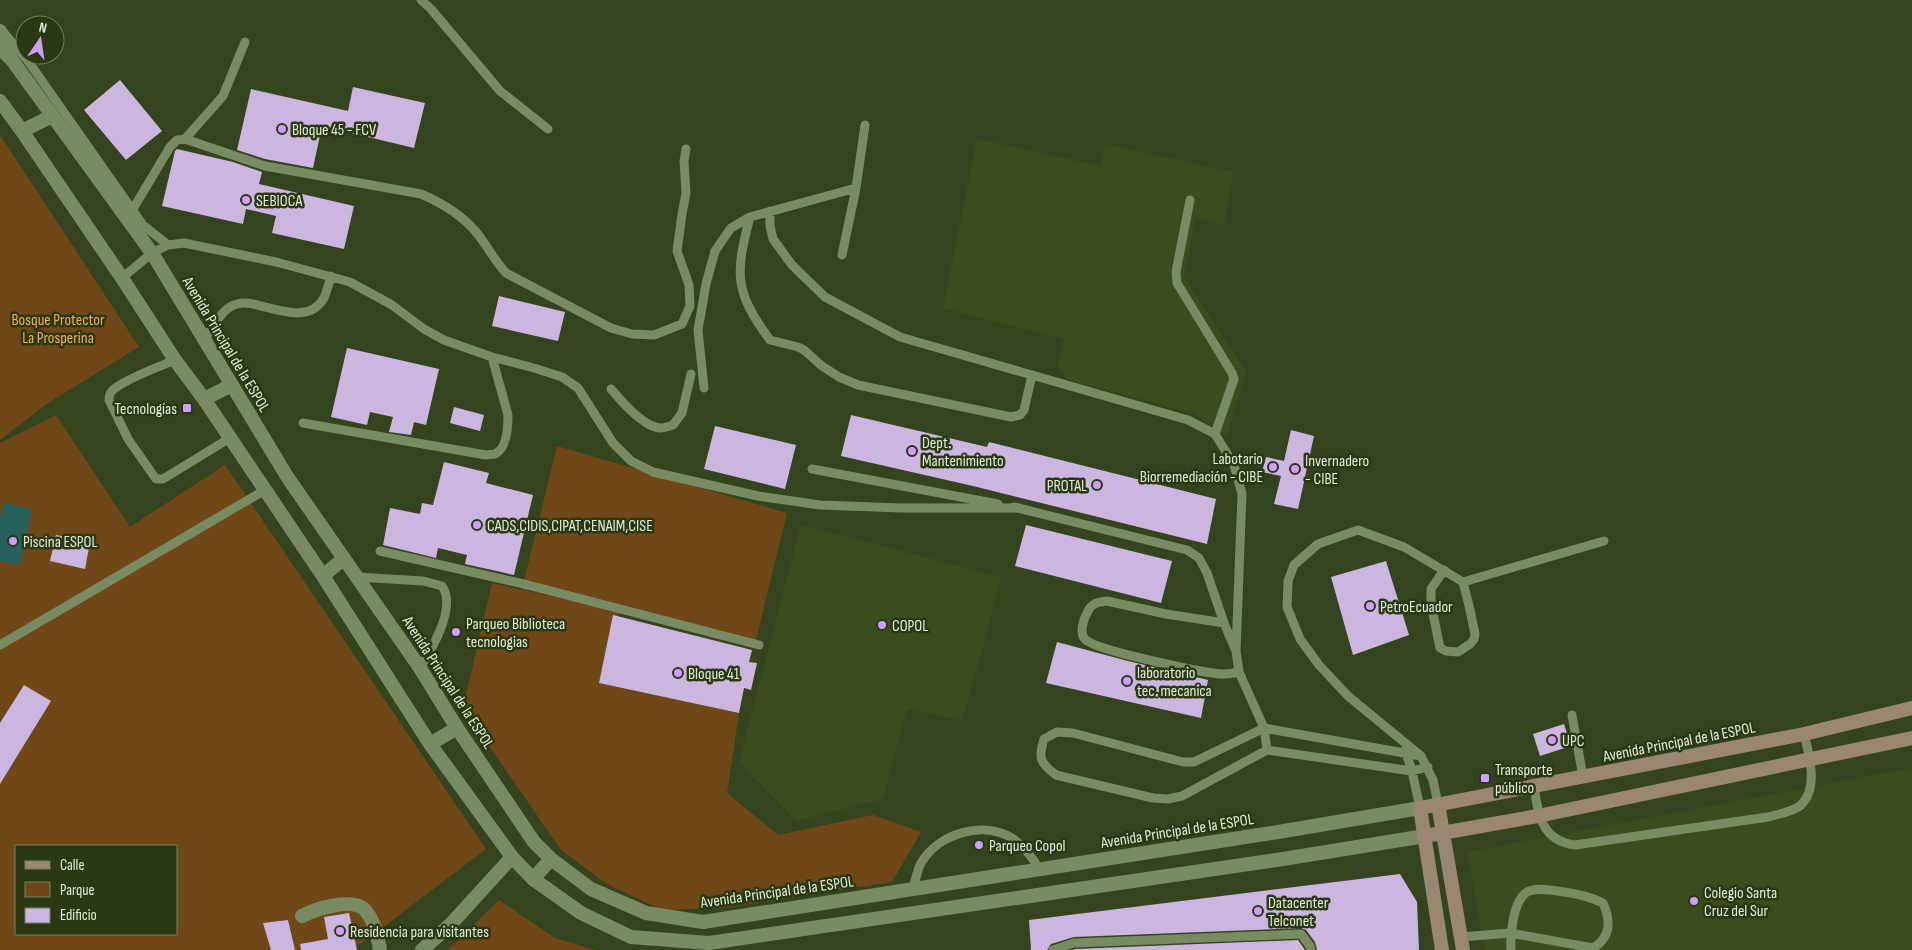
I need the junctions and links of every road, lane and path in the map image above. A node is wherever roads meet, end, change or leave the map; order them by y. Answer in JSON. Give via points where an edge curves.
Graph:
{"nodes":[{"id":1,"x":421,"y":0,"type":"edge"},
{"id":2,"x":0,"y":30,"type":"edge"},
{"id":3,"x":244,"y":42,"type":"dead end"},
{"id":4,"x":0,"y":48,"type":"edge"},
{"id":5,"x":12,"y":60,"type":"junction"},
{"id":6,"x":0,"y":101,"type":"edge"},
{"id":7,"x":52,"y":116,"type":"junction"},
{"id":8,"x":865,"y":125,"type":"dead end"},
{"id":9,"x":548,"y":129,"type":"dead end"},
{"id":10,"x":22,"y":131,"type":"junction"},
{"id":11,"x":185,"y":139,"type":"junction"},
{"id":12,"x":686,"y":150,"type":"dead end"},
{"id":13,"x":856,"y":188,"type":"junction"},
{"id":14,"x":1190,"y":200,"type":"dead end"},
{"id":15,"x":770,"y":211,"type":"junction"},
{"id":16,"x":130,"y":214,"type":"junction"},
{"id":17,"x":750,"y":217,"type":"junction"},
{"id":18,"x":168,"y":246,"type":"junction"},
{"id":19,"x":152,"y":253,"type":"junction"},
{"id":20,"x":842,"y":255,"type":"dead end"},
{"id":21,"x":331,"y":276,"type":"junction"},
{"id":22,"x":122,"y":278,"type":"junction"},
{"id":23,"x":204,"y":340,"type":"junction"},
{"id":24,"x":492,"y":357,"type":"junction"},
{"id":25,"x":175,"y":360,"type":"junction"},
{"id":26,"x":690,"y":374,"type":"dead end"},
{"id":27,"x":1032,"y":375,"type":"junction"},
{"id":28,"x":232,"y":385,"type":"junction"},
{"id":29,"x":704,"y":388,"type":"dead end"},
{"id":30,"x":610,"y":389,"type":"dead end"},
{"id":31,"x":204,"y":399,"type":"junction"},
{"id":32,"x":303,"y":423,"type":"dead end"},
{"id":33,"x":1215,"y":434,"type":"junction"},
{"id":34,"x":230,"y":438,"type":"junction"},
{"id":35,"x":812,"y":469,"type":"dead end"},
{"id":36,"x":265,"y":490,"type":"junction"},
{"id":37,"x":1020,"y":508,"type":"junction"},
{"id":38,"x":1604,"y":540,"type":"dead end"},
{"id":39,"x":380,"y":551,"type":"dead end"},
{"id":40,"x":343,"y":559,"type":"junction"},
{"id":41,"x":1444,"y":570,"type":"junction"},
{"id":42,"x":323,"y":576,"type":"junction"},
{"id":43,"x":357,"y":577,"type":"junction"},
{"id":44,"x":1462,"y":582,"type":"junction"},
{"id":45,"x":1224,"y":623,"type":"junction"},
{"id":46,"x":0,"y":645,"type":"edge"},
{"id":47,"x":759,"y":645,"type":"dead end"},
{"id":48,"x":1236,"y":651,"type":"junction"},
{"id":49,"x":420,"y":668,"type":"junction"},
{"id":50,"x":1239,"y":672,"type":"junction"},
{"id":51,"x":1912,"y":708,"type":"edge"},
{"id":52,"x":1572,"y":715,"type":"dead end"},
{"id":53,"x":457,"y":728,"type":"junction"},
{"id":54,"x":1264,"y":728,"type":"junction"},
{"id":55,"x":1804,"y":734,"type":"junction"},
{"id":56,"x":1912,"y":738,"type":"edge"},
{"id":57,"x":1402,"y":740,"type":"junction"},
{"id":58,"x":430,"y":744,"type":"junction"},
{"id":59,"x":1266,"y":750,"type":"junction"},
{"id":60,"x":1406,"y":754,"type":"junction"},
{"id":61,"x":1421,"y":756,"type":"junction"},
{"id":62,"x":1810,"y":760,"type":"junction"},
{"id":63,"x":1428,"y":767,"type":"junction"},
{"id":64,"x":1412,"y":771,"type":"junction"},
{"id":65,"x":1582,"y":777,"type":"junction"},
{"id":66,"x":1534,"y":786,"type":"junction"},
{"id":67,"x":1438,"y":804,"type":"junction"},
{"id":68,"x":1420,"y":808,"type":"junction"},
{"id":69,"x":1538,"y":816,"type":"junction"},
{"id":70,"x":1444,"y":833,"type":"junction"},
{"id":71,"x":1425,"y":836,"type":"junction"},
{"id":72,"x":512,"y":857,"type":"junction"},
{"id":73,"x":551,"y":859,"type":"junction"},
{"id":74,"x":1040,"y":870,"type":"junction"},
{"id":75,"x":533,"y":879,"type":"junction"},
{"id":76,"x":913,"y":889,"type":"junction"},
{"id":77,"x":302,"y":916,"type":"dead end"},
{"id":78,"x":1510,"y":933,"type":"junction"},
{"id":79,"x":1462,"y":943,"type":"edge"},
{"id":80,"x":380,"y":950,"type":"edge"},
{"id":81,"x":422,"y":950,"type":"edge"},
{"id":82,"x":1053,"y":950,"type":"edge"},
{"id":83,"x":1310,"y":950,"type":"edge"},
{"id":84,"x":1442,"y":950,"type":"edge"},
{"id":85,"x":1511,"y":950,"type":"edge"}],
"edges":[{"from":1,"to":9,"type":"lane","via":[[500,91]]},
{"from":2,"to":5,"type":"street","name":"Avenida Principal de la ESPOL"},
{"from":2,"to":16,"type":"lane","via":[[28,61]]},
{"from":3,"to":11,"type":"lane","via":[[222,96]]},
{"from":4,"to":5,"type":"street","name":"Avenida Principal de la ESPOL"},
{"from":5,"to":7,"type":"street","name":"Avenida Principal de la ESPOL"},
{"from":6,"to":10,"type":"street"},
{"from":7,"to":10,"type":"street"},
{"from":7,"to":16,"type":"street","name":"Avenida Principal de la ESPOL"},
{"from":8,"to":13,"type":"lane"},
{"from":10,"to":22,"type":"street"},
{"from":11,"to":12,"type":"lane","via":[[266,166],[421,194],[461,216],[477,233],[494,261],[525,285],[611,328],[632,334],[654,335],[682,324],[690,306],[690,285],[677,251],[686,193]]},
{"from":11,"to":16,"type":"lane","via":[[177,140],[170,147]]},
{"from":13,"to":15,"type":"lane"},
{"from":13,"to":20,"type":"lane"},
{"from":14,"to":33,"type":"lane","via":[[1176,272],[1177,284],[1234,379]]},
{"from":15,"to":17,"type":"lane"},
{"from":15,"to":27,"type":"lane","via":[[773,239],[792,265],[825,296],[900,336]]},
{"from":16,"to":18,"type":"lane"},
{"from":16,"to":19,"type":"street","name":"Avenida Principal de la ESPOL"},
{"from":17,"to":27,"type":"lane","via":[[739,265],[741,284],[747,306],[770,340],[804,350],[822,366],[858,385],[1012,418],[1024,410]]},
{"from":17,"to":29,"type":"lane","via":[[731,228],[715,251],[706,284],[698,330]]},
{"from":18,"to":19,"type":"lane"},
{"from":18,"to":21,"type":"lane","via":[[184,242]]},
{"from":19,"to":22,"type":"lane"},
{"from":19,"to":23,"type":"street","name":"Avenida Principal de la ESPOL"},
{"from":21,"to":23,"type":"lane","via":[[318,306],[304,313],[249,303],[234,305],[225,311]]},
{"from":21,"to":24,"type":"lane","via":[[350,282],[392,305],[444,340]]},
{"from":22,"to":25,"type":"street"},
{"from":23,"to":28,"type":"street","name":"Avenida Principal de la ESPOL"},
{"from":24,"to":32,"type":"lane","via":[[508,415],[502,448],[495,454]]},
{"from":24,"to":37,"type":"lane","via":[[552,373],[578,388],[613,443],[631,462],[654,472],[758,496],[820,505]]},
{"from":25,"to":31,"type":"street"},
{"from":25,"to":34,"type":"lane","via":[[149,370],[113,390],[109,396],[128,438],[156,479],[163,479]]},
{"from":26,"to":30,"type":"lane","via":[[682,413],[673,425],[659,428],[643,421]]},
{"from":27,"to":33,"type":"lane","via":[[1188,420]]},
{"from":28,"to":31,"type":"street"},
{"from":28,"to":40,"type":"street","name":"Avenida Principal de la ESPOL","via":[[288,478]]},
{"from":31,"to":34,"type":"street"},
{"from":33,"to":48,"type":"lane","via":[[1234,465],[1242,494]]},
{"from":34,"to":36,"type":"street"},
{"from":35,"to":37,"type":"lane"},
{"from":36,"to":42,"type":"street"},
{"from":36,"to":46,"type":"lane"},
{"from":37,"to":45,"type":"lane","via":[[1188,550],[1198,558],[1207,573]]},
{"from":38,"to":44,"type":"lane"},
{"from":39,"to":47,"type":"lane","via":[[528,584]]},
{"from":40,"to":42,"type":"street"},
{"from":40,"to":43,"type":"street","name":"Avenida Principal de la ESPOL"},
{"from":41,"to":44,"type":"lane"},
{"from":41,"to":44,"type":"lane","via":[[1431,589],[1431,604],[1440,648],[1446,651],[1458,652],[1470,644],[1475,634]]},
{"from":41,"to":57,"type":"lane","via":[[1404,547],[1358,530],[1318,544],[1294,565],[1288,581],[1287,607],[1300,639],[1348,696]]},
{"from":42,"to":58,"type":"street"},
{"from":43,"to":49,"type":"street","name":"Avenida Principal de la ESPOL"},
{"from":43,"to":49,"type":"lane","via":[[442,586],[446,592],[445,613]]},
{"from":45,"to":48,"type":"lane"},
{"from":45,"to":50,"type":"lane","via":[[1098,602],[1091,606],[1084,618],[1082,634],[1085,640],[1100,647],[1183,668],[1224,674]]},
{"from":48,"to":50,"type":"lane"},
{"from":49,"to":53,"type":"street","name":"Avenida Principal de la ESPOL"},
{"from":50,"to":54,"type":"lane"},
{"from":51,"to":55,"type":"main road","name":"Avenida Principal de la ESPOL"},
{"from":52,"to":65,"type":"lane"},
{"from":53,"to":58,"type":"street"},
{"from":53,"to":73,"type":"street","name":"Avenida Principal de la ESPOL","via":[[534,842]]},
{"from":54,"to":59,"type":"lane"},
{"from":54,"to":59,"type":"lane","via":[[1194,762],[1057,732],[1044,740],[1040,754],[1044,766],[1056,775],[1168,799],[1182,796]]},
{"from":54,"to":60,"type":"lane"},
{"from":55,"to":62,"type":"lane"},
{"from":55,"to":65,"type":"main road","name":"Avenida Principal de la ESPOL"},
{"from":56,"to":62,"type":"main road"},
{"from":57,"to":60,"type":"lane"},
{"from":57,"to":61,"type":"lane"},
{"from":58,"to":72,"type":"street"},
{"from":59,"to":64,"type":"lane"},
{"from":60,"to":61,"type":"lane"},
{"from":60,"to":64,"type":"lane"},
{"from":61,"to":63,"type":"lane"},
{"from":62,"to":69,"type":"main road"},
{"from":62,"to":69,"type":"lane","via":[[1811,781],[1802,804],[1768,817],[1575,845],[1555,840]]},
{"from":63,"to":64,"type":"lane"},
{"from":63,"to":67,"type":"lane"},
{"from":64,"to":68,"type":"lane"},
{"from":65,"to":66,"type":"main road","name":"Avenida Principal de la ESPOL"},
{"from":66,"to":67,"type":"main road","name":"Avenida Principal de la ESPOL"},
{"from":66,"to":69,"type":"lane"},
{"from":67,"to":68,"type":"main road","name":"Avenida Principal de la ESPOL"},
{"from":67,"to":70,"type":"main road"},
{"from":68,"to":71,"type":"main road"},
{"from":68,"to":74,"type":"street","name":"Avenida Principal de la ESPOL"},
{"from":69,"to":70,"type":"main road"},
{"from":70,"to":71,"type":"main road"},
{"from":70,"to":79,"type":"main road"},
{"from":71,"to":75,"type":"street","via":[[709,943],[631,937],[581,913]]},
{"from":71,"to":84,"type":"main road"},
{"from":72,"to":75,"type":"street"},
{"from":72,"to":81,"type":"street","via":[[451,924]]},
{"from":73,"to":75,"type":"street"},
{"from":73,"to":76,"type":"street","name":"Avenida Principal de la ESPOL","via":[[591,889],[646,913],[703,922]]},
{"from":74,"to":76,"type":"street","name":"Avenida Principal de la ESPOL"},
{"from":74,"to":76,"type":"lane","via":[[1028,851],[1010,838],[990,830],[963,831],[938,843],[921,864]]},
{"from":77,"to":80,"type":"street","via":[[337,905],[355,905],[364,909],[372,920]]},
{"from":78,"to":78,"type":"lane","via":[[1519,900],[1527,892],[1538,889],[1578,894],[1596,900],[1603,903],[1608,915],[1603,942],[1593,948]]},
{"from":78,"to":79,"type":"lane"},
{"from":78,"to":85,"type":"lane"},
{"from":82,"to":83,"type":"lane","via":[[1074,943],[1301,934]]}]}
